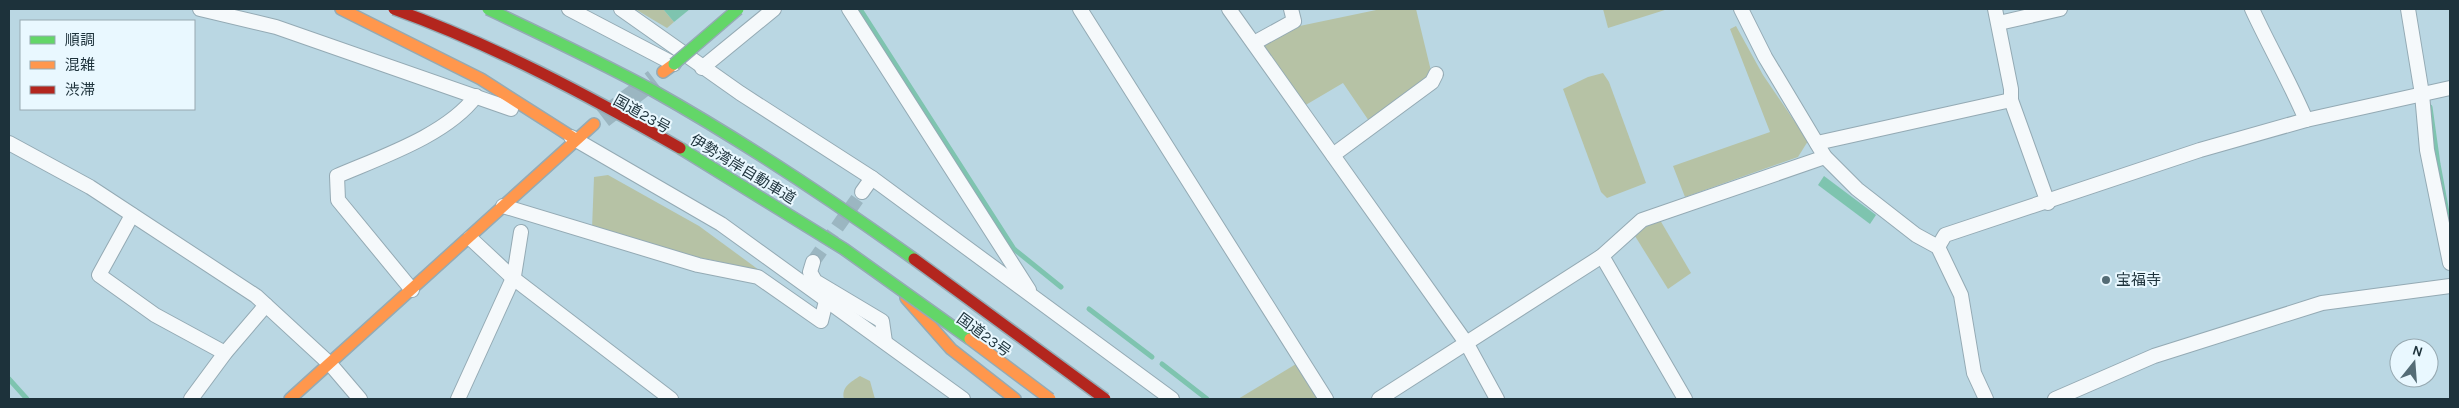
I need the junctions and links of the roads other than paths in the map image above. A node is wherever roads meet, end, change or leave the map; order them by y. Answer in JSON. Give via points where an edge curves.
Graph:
{"nodes":[{"id":1,"x":200,"y":9,"type":"edge"},
{"id":2,"x":341,"y":9,"type":"edge"},
{"id":3,"x":380,"y":9,"type":"edge"},
{"id":4,"x":394,"y":9,"type":"edge"},
{"id":5,"x":488,"y":9,"type":"edge"},
{"id":6,"x":498,"y":9,"type":"edge"},
{"id":7,"x":569,"y":9,"type":"edge"},
{"id":8,"x":620,"y":9,"type":"edge"},
{"id":9,"x":738,"y":9,"type":"edge"},
{"id":10,"x":774,"y":9,"type":"edge"},
{"id":11,"x":849,"y":9,"type":"edge"},
{"id":12,"x":1080,"y":9,"type":"edge"},
{"id":13,"x":1229,"y":9,"type":"edge"},
{"id":14,"x":1291,"y":9,"type":"edge"},
{"id":15,"x":1741,"y":9,"type":"edge"},
{"id":16,"x":1995,"y":9,"type":"edge"},
{"id":17,"x":2060,"y":9,"type":"edge"},
{"id":18,"x":2252,"y":9,"type":"edge"},
{"id":19,"x":2408,"y":9,"type":"edge"},
{"id":20,"x":1999,"y":23,"type":"junction"},
{"id":21,"x":1254,"y":43,"type":"junction"},
{"id":22,"x":668,"y":68,"type":"joint"},
{"id":23,"x":702,"y":68,"type":"junction"},
{"id":24,"x":1436,"y":74,"type":"dead end"},
{"id":25,"x":2450,"y":88,"type":"edge"},
{"id":26,"x":2422,"y":94,"type":"junction"},
{"id":27,"x":476,"y":96,"type":"junction"},
{"id":28,"x":2011,"y":100,"type":"junction"},
{"id":29,"x":2306,"y":120,"type":"junction"},
{"id":30,"x":594,"y":124,"type":"tunnel mouth"},
{"id":31,"x":575,"y":139,"type":"junction"},
{"id":32,"x":9,"y":143,"type":"edge"},
{"id":33,"x":1817,"y":143,"type":"junction"},
{"id":34,"x":1333,"y":155,"type":"junction"},
{"id":35,"x":1824,"y":157,"type":"junction"},
{"id":36,"x":872,"y":178,"type":"junction"},
{"id":37,"x":862,"y":192,"type":"tunnel mouth"},
{"id":38,"x":2048,"y":202,"type":"junction"},
{"id":39,"x":503,"y":206,"type":"junction"},
{"id":40,"x":132,"y":215,"type":"junction"},
{"id":41,"x":521,"y":232,"type":"dead end"},
{"id":42,"x":470,"y":238,"type":"junction"},
{"id":43,"x":1938,"y":247,"type":"junction"},
{"id":44,"x":1602,"y":256,"type":"junction"},
{"id":45,"x":813,"y":262,"type":"dead end"},
{"id":46,"x":2450,"y":264,"type":"edge"},
{"id":47,"x":513,"y":278,"type":"junction"},
{"id":48,"x":2450,"y":286,"type":"edge"},
{"id":49,"x":412,"y":290,"type":"junction"},
{"id":50,"x":904,"y":296,"type":"junction"},
{"id":51,"x":1034,"y":298,"type":"junction"},
{"id":52,"x":826,"y":301,"type":"junction"},
{"id":53,"x":266,"y":305,"type":"junction"},
{"id":54,"x":885,"y":342,"type":"junction"},
{"id":55,"x":1467,"y":344,"type":"junction"},
{"id":56,"x":225,"y":353,"type":"junction"},
{"id":57,"x":331,"y":365,"type":"junction"},
{"id":58,"x":191,"y":399,"type":"edge"},
{"id":59,"x":290,"y":399,"type":"edge"},
{"id":60,"x":360,"y":399,"type":"edge"},
{"id":61,"x":458,"y":399,"type":"edge"},
{"id":62,"x":671,"y":399,"type":"edge"},
{"id":63,"x":963,"y":399,"type":"edge"},
{"id":64,"x":1015,"y":399,"type":"edge"},
{"id":65,"x":1044,"y":399,"type":"edge"},
{"id":66,"x":1050,"y":399,"type":"edge"},
{"id":67,"x":1105,"y":399,"type":"edge"},
{"id":68,"x":1116,"y":399,"type":"edge"},
{"id":69,"x":1172,"y":399,"type":"edge"},
{"id":70,"x":1326,"y":399,"type":"edge"},
{"id":71,"x":1379,"y":399,"type":"edge"},
{"id":72,"x":1497,"y":399,"type":"edge"},
{"id":73,"x":1686,"y":399,"type":"edge"},
{"id":74,"x":1986,"y":399,"type":"edge"},
{"id":75,"x":2055,"y":399,"type":"edge"}],
"edges":[{"from":1,"to":27,"type":"street","via":[[276,27]]},
{"from":2,"to":31,"type":"main road","via":[[481,79]]},
{"from":3,"to":50,"type":"main road","name":"国道23号","via":[[407,17],[539,76],[629,122],[725,179]]},
{"from":4,"to":66,"type":"main road","name":"伊勢湾岸自動車道","bridge":true,"via":[[429,21],[515,60],[687,151],[873,269]]},
{"from":5,"to":67,"type":"main road","name":"伊勢湾岸自動車道","bridge":true,"via":[[601,62],[762,155],[972,299]]},
{"from":6,"to":68,"type":"main road","name":"国道23号","via":[[623,67],[740,135],[966,286]]},
{"from":7,"to":22,"type":"street"},
{"from":8,"to":23,"type":"street"},
{"from":9,"to":22,"type":"main road","bridge":true},
{"from":10,"to":23,"type":"street"},
{"from":11,"to":51,"type":"street"},
{"from":12,"to":70,"type":"street"},
{"from":13,"to":21,"type":"street"},
{"from":14,"to":21,"type":"street","via":[[1294,21]]},
{"from":15,"to":33,"type":"street"},
{"from":16,"to":20,"type":"street"},
{"from":17,"to":20,"type":"street"},
{"from":18,"to":29,"type":"street"},
{"from":19,"to":26,"type":"street"},
{"from":20,"to":28,"type":"street","via":[[2012,89]]},
{"from":21,"to":34,"type":"street"},
{"from":23,"to":36,"type":"street"},
{"from":24,"to":34,"type":"street","via":[[1432,82]]},
{"from":25,"to":26,"type":"street"},
{"from":26,"to":29,"type":"street"},
{"from":26,"to":46,"type":"street","via":[[2427,150]]},
{"from":27,"to":31,"type":"street"},
{"from":27,"to":49,"type":"street","via":[[466,109],[412,144],[337,176],[338,200]]},
{"from":28,"to":33,"type":"street"},
{"from":28,"to":38,"type":"street"},
{"from":29,"to":38,"type":"street","via":[[2200,150]]},
{"from":30,"to":31,"type":"main road"},
{"from":31,"to":39,"type":"main road"},
{"from":31,"to":52,"type":"street","via":[[721,224]]},
{"from":32,"to":40,"type":"street","via":[[90,187]]},
{"from":33,"to":35,"type":"street"},
{"from":34,"to":55,"type":"street"},
{"from":35,"to":43,"type":"street","via":[[1857,189],[1916,235]]},
{"from":35,"to":44,"type":"street","via":[[1642,220]]},
{"from":36,"to":37,"type":"street"},
{"from":36,"to":51,"type":"street"},
{"from":38,"to":43,"type":"street","via":[[1945,235]]},
{"from":39,"to":42,"type":"main road"},
{"from":39,"to":52,"type":"street","via":[[698,264],[758,277],[822,321]]},
{"from":40,"to":53,"type":"street"},
{"from":40,"to":56,"type":"street","via":[[99,275],[155,315]]},
{"from":41,"to":47,"type":"street"},
{"from":42,"to":47,"type":"street"},
{"from":42,"to":49,"type":"main road"},
{"from":43,"to":74,"type":"street","via":[[1961,295],[1974,373]]},
{"from":44,"to":55,"type":"street"},
{"from":44,"to":73,"type":"street"},
{"from":45,"to":54,"type":"street","via":[[810,272],[815,281],[882,322]]},
{"from":47,"to":61,"type":"street"},
{"from":47,"to":62,"type":"street"},
{"from":48,"to":75,"type":"street","via":[[2322,303],[2154,356]]},
{"from":49,"to":57,"type":"main road"},
{"from":50,"to":64,"type":"main road","via":[[950,349]]},
{"from":50,"to":65,"type":"main road","name":"国道23号"},
{"from":51,"to":69,"type":"street"},
{"from":52,"to":54,"type":"street"},
{"from":53,"to":56,"type":"street"},
{"from":53,"to":57,"type":"street"},
{"from":54,"to":63,"type":"street"},
{"from":55,"to":71,"type":"street"},
{"from":55,"to":72,"type":"street"},
{"from":56,"to":58,"type":"street"},
{"from":57,"to":59,"type":"main road"},
{"from":57,"to":60,"type":"street"}]}
